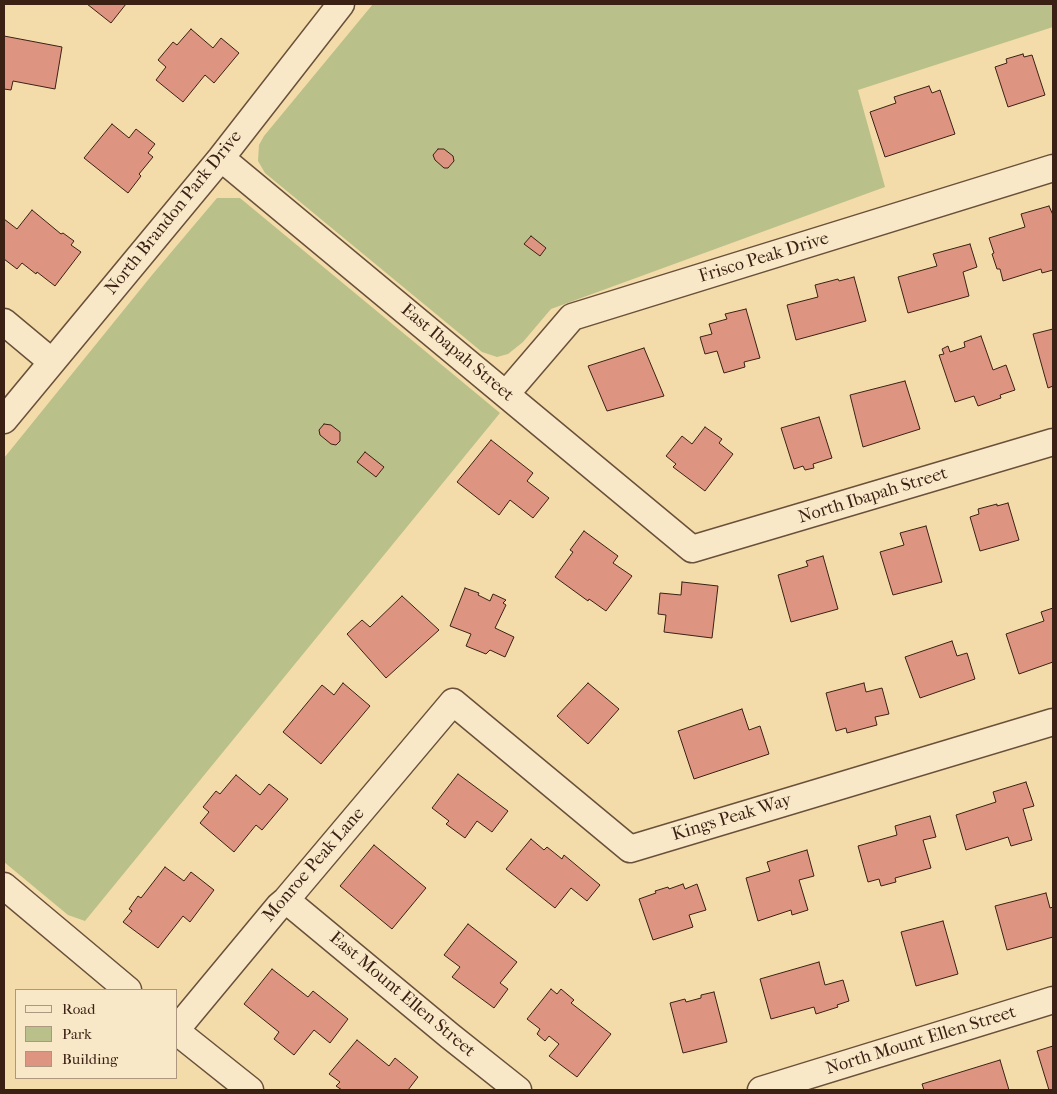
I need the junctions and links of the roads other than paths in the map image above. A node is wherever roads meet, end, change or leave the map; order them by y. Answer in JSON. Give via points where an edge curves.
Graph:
{"nodes":[{"id":1,"x":341,"y":4,"type":"edge"},
{"id":2,"x":221,"y":158,"type":"junction"},
{"id":3,"x":1053,"y":168,"type":"edge"},
{"id":4,"x":4,"y":322,"type":"edge"},
{"id":5,"x":52,"y":362,"type":"junction"},
{"id":6,"x":506,"y":394,"type":"junction"},
{"id":7,"x":4,"y":420,"type":"edge"},
{"id":8,"x":1053,"y":442,"type":"edge"},
{"id":9,"x":692,"y":549,"type":"joint"},
{"id":10,"x":454,"y":702,"type":"joint"},
{"id":11,"x":1053,"y":722,"type":"edge"},
{"id":12,"x":4,"y":886,"type":"edge"},
{"id":13,"x":286,"y":900,"type":"junction"},
{"id":14,"x":127,"y":989,"type":"edge"},
{"id":15,"x":1053,"y":1000,"type":"edge"},
{"id":16,"x":178,"y":1028,"type":"edge"},
{"id":17,"x":178,"y":1032,"type":"edge"},
{"id":18,"x":250,"y":1090,"type":"edge"},
{"id":19,"x":518,"y":1090,"type":"edge"},
{"id":20,"x":761,"y":1090,"type":"edge"}],
"edges":[{"from":1,"to":2,"type":"street","name":"North Brandon Park Drive"},
{"from":2,"to":5,"type":"street","name":"North Brandon Park Drive"},
{"from":2,"to":6,"type":"street","name":"East Ibapah Street"},
{"from":3,"to":6,"type":"street","name":"Frisco Peak Drive","via":[[572,317]]},
{"from":4,"to":5,"type":"street"},
{"from":5,"to":7,"type":"street","name":"North Brandon Park Drive"},
{"from":6,"to":9,"type":"street","name":"East Ibapah Street"},
{"from":8,"to":9,"type":"street","name":"North Ibapah Street"},
{"from":10,"to":11,"type":"street","name":"Kings Peak Way","via":[[630,849]]},
{"from":10,"to":13,"type":"street","name":"Monroe Peak Lane"},
{"from":12,"to":14,"type":"street"},
{"from":13,"to":16,"type":"street","name":"Monroe Peak Lane"},
{"from":13,"to":19,"type":"street","name":"East Mount Ellen Street"},
{"from":15,"to":20,"type":"street","name":"North Mount Ellen Street"},
{"from":17,"to":18,"type":"street"}]}
